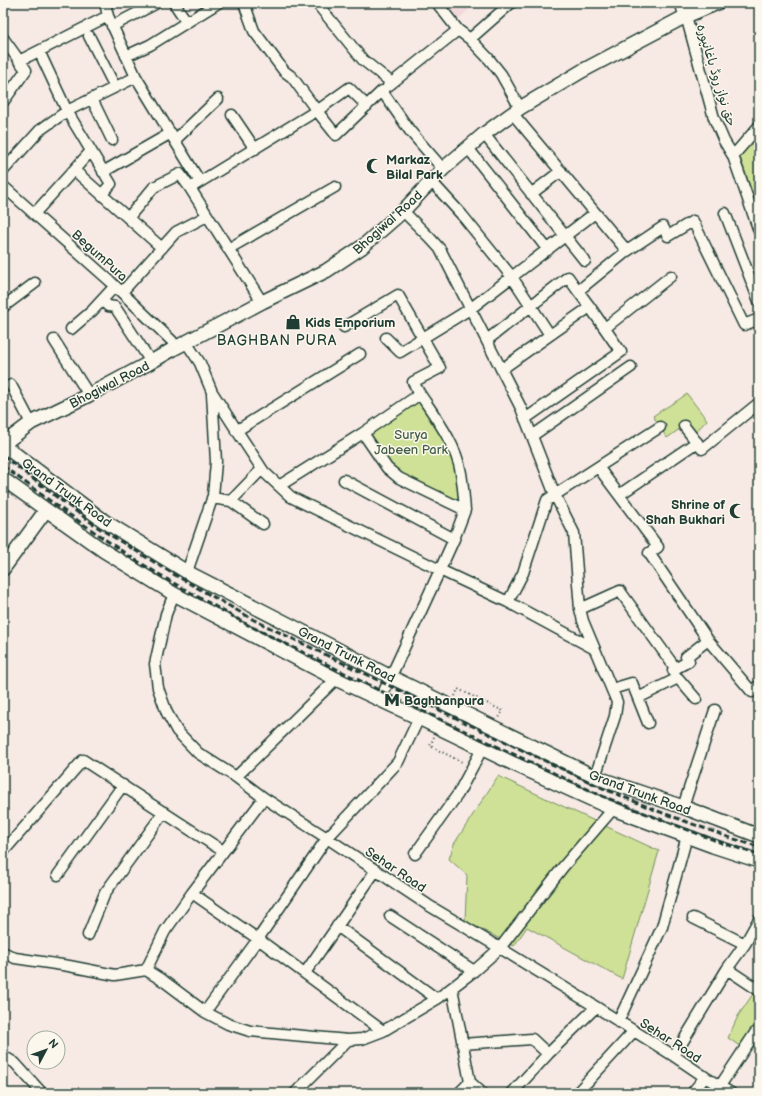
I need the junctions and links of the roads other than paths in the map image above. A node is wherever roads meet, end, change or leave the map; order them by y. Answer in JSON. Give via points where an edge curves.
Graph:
{"nodes":[{"id":1,"x":105,"y":3,"type":"edge"},
{"id":2,"x":174,"y":3,"type":"edge"},
{"id":3,"x":218,"y":3,"type":"edge"},
{"id":4,"x":244,"y":3,"type":"edge"},
{"id":5,"x":437,"y":3,"type":"edge"},
{"id":6,"x":511,"y":3,"type":"edge"},
{"id":7,"x":682,"y":3,"type":"edge"},
{"id":8,"x":717,"y":3,"type":"edge"},
{"id":9,"x":155,"y":4,"type":"edge"},
{"id":10,"x":319,"y":6,"type":"dead end"},
{"id":11,"x":686,"y":16,"type":"junction"},
{"id":12,"x":110,"y":21,"type":"junction"},
{"id":13,"x":187,"y":22,"type":"junction"},
{"id":14,"x":458,"y":30,"type":"junction"},
{"id":15,"x":89,"y":36,"type":"dead end"},
{"id":16,"x":3,"y":38,"type":"edge"},
{"id":17,"x":470,"y":39,"type":"junction"},
{"id":18,"x":39,"y":51,"type":"junction"},
{"id":19,"x":126,"y":56,"type":"junction"},
{"id":20,"x":19,"y":61,"type":"junction"},
{"id":21,"x":136,"y":77,"type":"junction"},
{"id":22,"x":392,"y":83,"type":"junction"},
{"id":23,"x":115,"y":87,"type":"junction"},
{"id":24,"x":382,"y":92,"type":"junction"},
{"id":25,"x":92,"y":99,"type":"junction"},
{"id":26,"x":218,"y":99,"type":"dead end"},
{"id":27,"x":3,"y":102,"type":"edge"},
{"id":28,"x":366,"y":106,"type":"junction"},
{"id":29,"x":66,"y":111,"type":"junction"},
{"id":30,"x":317,"y":111,"type":"junction"},
{"id":31,"x":516,"y":111,"type":"junction"},
{"id":32,"x":232,"y":115,"type":"dead end"},
{"id":33,"x":759,"y":126,"type":"edge"},
{"id":34,"x":484,"y":134,"type":"junction"},
{"id":35,"x":173,"y":137,"type":"junction"},
{"id":36,"x":112,"y":140,"type":"dead end"},
{"id":37,"x":468,"y":148,"type":"junction"},
{"id":38,"x":255,"y":149,"type":"junction"},
{"id":39,"x":90,"y":150,"type":"junction"},
{"id":40,"x":733,"y":156,"type":"junction"},
{"id":41,"x":443,"y":169,"type":"junction"},
{"id":42,"x":74,"y":170,"type":"junction"},
{"id":43,"x":3,"y":171,"type":"edge"},
{"id":44,"x":561,"y":171,"type":"junction"},
{"id":45,"x":103,"y":172,"type":"junction"},
{"id":46,"x":431,"y":181,"type":"junction"},
{"id":47,"x":200,"y":182,"type":"junction"},
{"id":48,"x":3,"y":186,"type":"edge"},
{"id":49,"x":335,"y":187,"type":"dead end"},
{"id":50,"x":190,"y":188,"type":"junction"},
{"id":51,"x":102,"y":194,"type":"junction"},
{"id":52,"x":531,"y":194,"type":"junction"},
{"id":53,"x":403,"y":211,"type":"junction"},
{"id":54,"x":595,"y":213,"type":"junction"},
{"id":55,"x":725,"y":213,"type":"dead end"},
{"id":56,"x":34,"y":214,"type":"junction"},
{"id":57,"x":207,"y":216,"type":"junction"},
{"id":58,"x":128,"y":218,"type":"junction"},
{"id":59,"x":759,"y":231,"type":"edge"},
{"id":60,"x":565,"y":236,"type":"junction"},
{"id":61,"x":162,"y":248,"type":"junction"},
{"id":62,"x":228,"y":249,"type":"junction"},
{"id":63,"x":548,"y":250,"type":"junction"},
{"id":64,"x":627,"y":251,"type":"junction"},
{"id":65,"x":584,"y":261,"type":"dead end"},
{"id":66,"x":671,"y":276,"type":"dead end"},
{"id":67,"x":512,"y":277,"type":"junction"},
{"id":68,"x":35,"y":283,"type":"dead end"},
{"id":69,"x":119,"y":289,"type":"junction"},
{"id":70,"x":578,"y":291,"type":"junction"},
{"id":71,"x":102,"y":300,"type":"junction"},
{"id":72,"x":759,"y":301,"type":"edge"},
{"id":73,"x":262,"y":302,"type":"junction"},
{"id":74,"x":531,"y":306,"type":"junction"},
{"id":75,"x":3,"y":307,"type":"edge"},
{"id":76,"x":590,"y":307,"type":"junction"},
{"id":77,"x":470,"y":309,"type":"junction"},
{"id":78,"x":759,"y":319,"type":"edge"},
{"id":79,"x":344,"y":327,"type":"dead end"},
{"id":80,"x":605,"y":328,"type":"junction"},
{"id":81,"x":71,"y":329,"type":"dead end"},
{"id":82,"x":550,"y":335,"type":"junction"},
{"id":83,"x":386,"y":338,"type":"dead end"},
{"id":84,"x":422,"y":338,"type":"junction"},
{"id":85,"x":54,"y":340,"type":"dead end"},
{"id":86,"x":486,"y":340,"type":"junction"},
{"id":87,"x":181,"y":345,"type":"junction"},
{"id":88,"x":360,"y":354,"type":"dead end"},
{"id":89,"x":152,"y":362,"type":"junction"},
{"id":90,"x":631,"y":367,"type":"dead end"},
{"id":91,"x":502,"y":369,"type":"junction"},
{"id":92,"x":11,"y":385,"type":"dead end"},
{"id":93,"x":212,"y":392,"type":"junction"},
{"id":94,"x":420,"y":394,"type":"junction"},
{"id":95,"x":89,"y":395,"type":"junction"},
{"id":96,"x":759,"y":403,"type":"edge"},
{"id":97,"x":526,"y":419,"type":"junction"},
{"id":98,"x":31,"y":423,"type":"junction"},
{"id":99,"x":684,"y":426,"type":"dead end"},
{"id":100,"x":660,"y":427,"type":"dead end"},
{"id":101,"x":236,"y":431,"type":"junction"},
{"id":102,"x":363,"y":433,"type":"junction"},
{"id":103,"x":532,"y":436,"type":"junction"},
{"id":104,"x":697,"y":442,"type":"junction"},
{"id":105,"x":3,"y":445,"type":"edge"},
{"id":106,"x":598,"y":467,"type":"junction"},
{"id":107,"x":262,"y":470,"type":"junction"},
{"id":108,"x":3,"y":479,"type":"edge"},
{"id":109,"x":344,"y":480,"type":"dead end"},
{"id":110,"x":279,"y":486,"type":"junction"},
{"id":111,"x":555,"y":495,"type":"junction"},
{"id":112,"x":619,"y":495,"type":"junction"},
{"id":113,"x":212,"y":498,"type":"junction"},
{"id":114,"x":231,"y":501,"type":"junction"},
{"id":115,"x":46,"y":510,"type":"junction"},
{"id":116,"x":465,"y":510,"type":"junction"},
{"id":117,"x":263,"y":524,"type":"dead end"},
{"id":118,"x":454,"y":539,"type":"junction"},
{"id":119,"x":3,"y":569,"type":"edge"},
{"id":120,"x":440,"y":570,"type":"junction"},
{"id":121,"x":187,"y":572,"type":"junction"},
{"id":122,"x":174,"y":594,"type":"junction"},
{"id":123,"x":508,"y":602,"type":"junction"},
{"id":124,"x":580,"y":609,"type":"junction"},
{"id":125,"x":708,"y":640,"type":"junction"},
{"id":126,"x":593,"y":648,"type":"junction"},
{"id":127,"x":677,"y":674,"type":"junction"},
{"id":128,"x":391,"y":677,"type":"junction"},
{"id":129,"x":336,"y":679,"type":"junction"},
{"id":130,"x":759,"y":686,"type":"edge"},
{"id":131,"x":612,"y":689,"type":"junction"},
{"id":132,"x":638,"y":698,"type":"junction"},
{"id":133,"x":696,"y":699,"type":"dead end"},
{"id":134,"x":380,"y":700,"type":"junction"},
{"id":135,"x":715,"y":710,"type":"dead end"},
{"id":136,"x":419,"y":718,"type":"junction"},
{"id":137,"x":648,"y":723,"type":"dead end"},
{"id":138,"x":482,"y":749,"type":"junction"},
{"id":139,"x":236,"y":777,"type":"junction"},
{"id":140,"x":594,"y":777,"type":"junction"},
{"id":141,"x":123,"y":785,"type":"junction"},
{"id":142,"x":264,"y":798,"type":"junction"},
{"id":143,"x":683,"y":807,"type":"junction"},
{"id":144,"x":613,"y":809,"type":"junction"},
{"id":145,"x":164,"y":812,"type":"junction"},
{"id":146,"x":759,"y":835,"type":"edge"},
{"id":147,"x":687,"y":836,"type":"junction"},
{"id":148,"x":327,"y":838,"type":"junction"},
{"id":149,"x":224,"y":851,"type":"junction"},
{"id":150,"x":3,"y":852,"type":"edge"},
{"id":151,"x":415,"y":854,"type":"dead end"},
{"id":152,"x":759,"y":861,"type":"edge"},
{"id":153,"x":376,"y":870,"type":"junction"},
{"id":154,"x":58,"y":875,"type":"dead end"},
{"id":155,"x":192,"y":893,"type":"junction"},
{"id":156,"x":390,"y":916,"type":"dead end"},
{"id":157,"x":693,"y":918,"type":"dead end"},
{"id":158,"x":759,"y":918,"type":"edge"},
{"id":159,"x":337,"y":926,"type":"junction"},
{"id":160,"x":88,"y":935,"type":"dead end"},
{"id":161,"x":258,"y":939,"type":"junction"},
{"id":162,"x":744,"y":944,"type":"junction"},
{"id":163,"x":500,"y":948,"type":"junction"},
{"id":164,"x":3,"y":952,"type":"edge"},
{"id":165,"x":727,"y":969,"type":"junction"},
{"id":166,"x":146,"y":970,"type":"junction"},
{"id":167,"x":474,"y":971,"type":"junction"},
{"id":168,"x":305,"y":973,"type":"junction"},
{"id":169,"x":452,"y":988,"type":"junction"},
{"id":170,"x":757,"y":989,"type":"dead end"},
{"id":171,"x":437,"y":999,"type":"junction"},
{"id":172,"x":596,"y":1007,"type":"junction"},
{"id":173,"x":205,"y":1012,"type":"junction"},
{"id":174,"x":618,"y":1022,"type":"junction"},
{"id":175,"x":384,"y":1031,"type":"junction"},
{"id":176,"x":634,"y":1031,"type":"junction"},
{"id":177,"x":755,"y":1033,"type":"dead end"},
{"id":178,"x":348,"y":1040,"type":"junction"},
{"id":179,"x":462,"y":1044,"type":"junction"},
{"id":180,"x":548,"y":1054,"type":"junction"},
{"id":181,"x":3,"y":1056,"type":"edge"},
{"id":182,"x":674,"y":1056,"type":"junction"},
{"id":183,"x":705,"y":1078,"type":"junction"},
{"id":184,"x":470,"y":1082,"type":"junction"},
{"id":185,"x":720,"y":1086,"type":"junction"},
{"id":186,"x":42,"y":1093,"type":"edge"},
{"id":187,"x":295,"y":1093,"type":"edge"},
{"id":188,"x":459,"y":1093,"type":"edge"},
{"id":189,"x":482,"y":1093,"type":"edge"},
{"id":190,"x":512,"y":1093,"type":"edge"},
{"id":191,"x":577,"y":1093,"type":"edge"},
{"id":192,"x":692,"y":1093,"type":"edge"},
{"id":193,"x":731,"y":1093,"type":"edge"}],
"edges":[{"from":1,"to":12,"type":"street"},
{"from":2,"to":13,"type":"street"},
{"from":3,"to":13,"type":"street"},
{"from":4,"to":30,"type":"street","via":[[254,31]]},
{"from":5,"to":14,"type":"street"},
{"from":6,"to":17,"type":"street"},
{"from":7,"to":11,"type":"main road"},
{"from":8,"to":11,"type":"main road","name":"Bhogiwal Road"},
{"from":9,"to":12,"type":"street"},
{"from":10,"to":22,"type":"street","via":[[363,60]]},
{"from":11,"to":31,"type":"main road","name":"Bhogiwal Road","via":[[582,71]]},
{"from":11,"to":40,"type":"street","name":"حق نواز روڈ باغانپورہ","via":[[714,118]]},
{"from":12,"to":18,"type":"street"},
{"from":12,"to":19,"type":"street"},
{"from":13,"to":19,"type":"street","via":[[150,45]]},
{"from":14,"to":17,"type":"street"},
{"from":14,"to":22,"type":"street"},
{"from":15,"to":23,"type":"street"},
{"from":16,"to":20,"type":"street"},
{"from":17,"to":31,"type":"street","via":[[501,74]]},
{"from":18,"to":20,"type":"street"},
{"from":18,"to":29,"type":"street"},
{"from":19,"to":21,"type":"street"},
{"from":20,"to":27,"type":"street","via":[[26,70]]},
{"from":21,"to":23,"type":"street"},
{"from":21,"to":35,"type":"street"},
{"from":22,"to":24,"type":"street"},
{"from":23,"to":25,"type":"street"},
{"from":24,"to":28,"type":"street"},
{"from":24,"to":41,"type":"street","via":[[410,131]]},
{"from":25,"to":29,"type":"street"},
{"from":25,"to":36,"type":"street"},
{"from":26,"to":35,"type":"street"},
{"from":28,"to":30,"type":"street","via":[[349,88]]},
{"from":28,"to":30,"type":"street","via":[[336,135]]},
{"from":29,"to":39,"type":"street"},
{"from":29,"to":43,"type":"street","via":[[40,130]]},
{"from":30,"to":38,"type":"street"},
{"from":31,"to":34,"type":"main road","name":"Bhogiwal Road"},
{"from":31,"to":44,"type":"street"},
{"from":32,"to":38,"type":"street"},
{"from":33,"to":40,"type":"street"},
{"from":34,"to":37,"type":"main road","name":"Bhogiwal Road"},
{"from":34,"to":52,"type":"street"},
{"from":35,"to":45,"type":"street"},
{"from":35,"to":47,"type":"street"},
{"from":37,"to":41,"type":"main road","name":"Bhogiwal Road"},
{"from":37,"to":63,"type":"street"},
{"from":38,"to":47,"type":"street"},
{"from":39,"to":42,"type":"street"},
{"from":39,"to":45,"type":"street"},
{"from":40,"to":59,"type":"street","name":"حق نواز روڈ باغانپورہ"},
{"from":41,"to":46,"type":"main road","name":"Bhogiwal Road"},
{"from":42,"to":51,"type":"street"},
{"from":42,"to":56,"type":"street"},
{"from":44,"to":52,"type":"street"},
{"from":44,"to":54,"type":"street"},
{"from":45,"to":51,"type":"street","via":[[111,184]]},
{"from":46,"to":53,"type":"main road","name":"Bhogiwal Road"},
{"from":46,"to":67,"type":"street"},
{"from":47,"to":50,"type":"street"},
{"from":48,"to":56,"type":"street","name":"BegumPura"},
{"from":49,"to":62,"type":"street"},
{"from":50,"to":57,"type":"street"},
{"from":50,"to":58,"type":"street","via":[[180,174],[154,187]]},
{"from":51,"to":58,"type":"street"},
{"from":52,"to":60,"type":"street"},
{"from":53,"to":73,"type":"main road","name":"Bhogiwal Road","via":[[362,247],[326,271]]},
{"from":53,"to":77,"type":"street","via":[[440,249]]},
{"from":54,"to":60,"type":"street"},
{"from":54,"to":64,"type":"street"},
{"from":55,"to":72,"type":"street"},
{"from":56,"to":69,"type":"street","name":"BegumPura"},
{"from":57,"to":61,"type":"street","via":[[176,232]]},
{"from":57,"to":62,"type":"street"},
{"from":58,"to":61,"type":"street"},
{"from":60,"to":63,"type":"street"},
{"from":60,"to":65,"type":"street"},
{"from":61,"to":69,"type":"street"},
{"from":62,"to":73,"type":"street"},
{"from":63,"to":67,"type":"street"},
{"from":64,"to":70,"type":"street"},
{"from":64,"to":78,"type":"street","via":[[663,227],[668,236],[693,221],[744,325]]},
{"from":66,"to":80,"type":"street"},
{"from":67,"to":74,"type":"street"},
{"from":67,"to":77,"type":"street"},
{"from":68,"to":75,"type":"street"},
{"from":69,"to":71,"type":"street"},
{"from":69,"to":87,"type":"street","name":"BegumPura","via":[[172,341]]},
{"from":70,"to":74,"type":"street","via":[[568,277]]},
{"from":70,"to":76,"type":"street"},
{"from":71,"to":81,"type":"street"},
{"from":71,"to":89,"type":"street","via":[[108,306],[115,307]]},
{"from":73,"to":87,"type":"main road","name":"Bhogiwal Road"},
{"from":74,"to":82,"type":"street"},
{"from":74,"to":86,"type":"street"},
{"from":76,"to":80,"type":"street"},
{"from":76,"to":82,"type":"street"},
{"from":77,"to":84,"type":"street"},
{"from":77,"to":86,"type":"street"},
{"from":79,"to":84,"type":"street","via":[[398,295]]},
{"from":80,"to":97,"type":"street","via":[[621,352]]},
{"from":82,"to":91,"type":"street"},
{"from":83,"to":84,"type":"street","via":[[400,352]]},
{"from":84,"to":94,"type":"street","via":[[440,368],[413,382]]},
{"from":85,"to":95,"type":"street"},
{"from":86,"to":91,"type":"street"},
{"from":87,"to":89,"type":"main road","name":"Bhogiwal Road"},
{"from":87,"to":93,"type":"street","name":"BegumPura","via":[[200,363]]},
{"from":88,"to":101,"type":"street"},
{"from":89,"to":95,"type":"main road","name":"Bhogiwal Road"},
{"from":90,"to":103,"type":"street"},
{"from":91,"to":97,"type":"street"},
{"from":92,"to":98,"type":"street"},
{"from":93,"to":101,"type":"street"},
{"from":93,"to":113,"type":"street","via":[[216,462]]},
{"from":94,"to":102,"type":"street"},
{"from":94,"to":116,"type":"street","via":[[446,433],[455,456],[461,472]]},
{"from":95,"to":98,"type":"main road","name":"Bhogiwal Road"},
{"from":96,"to":104,"type":"street","via":[[702,449]]},
{"from":97,"to":103,"type":"street"},
{"from":98,"to":105,"type":"main road","name":"Bhogiwal Road"},
{"from":99,"to":104,"type":"street"},
{"from":100,"to":106,"type":"street"},
{"from":101,"to":107,"type":"street"},
{"from":102,"to":110,"type":"street"},
{"from":102,"to":116,"type":"street","via":[[387,468],[399,478]]},
{"from":103,"to":111,"type":"street"},
{"from":104,"to":112,"type":"street"},
{"from":105,"to":121,"type":"main road","name":"Grand Trunk Road","via":[[104,521]]},
{"from":106,"to":111,"type":"street"},
{"from":106,"to":112,"type":"street"},
{"from":107,"to":110,"type":"street"},
{"from":107,"to":114,"type":"street"},
{"from":108,"to":115,"type":"main road","name":"Grand Trunk Road"},
{"from":109,"to":118,"type":"street"},
{"from":110,"to":120,"type":"street","via":[[291,497]]},
{"from":111,"to":123,"type":"street","via":[[545,503],[523,573]]},
{"from":111,"to":124,"type":"street","via":[[574,533]]},
{"from":112,"to":125,"type":"street","via":[[658,547],[649,553]]},
{"from":113,"to":114,"type":"street"},
{"from":113,"to":121,"type":"street"},
{"from":114,"to":117,"type":"street"},
{"from":115,"to":119,"type":"main road"},
{"from":115,"to":122,"type":"main road","name":"Grand Trunk Road","via":[[104,551]]},
{"from":116,"to":118,"type":"street"},
{"from":118,"to":120,"type":"street"},
{"from":120,"to":123,"type":"street"},
{"from":120,"to":128,"type":"street"},
{"from":121,"to":128,"type":"main road","name":"Grand Trunk Road"},
{"from":122,"to":129,"type":"main road","name":"Grand Trunk Road"},
{"from":122,"to":139,"type":"street","name":"Sehar Road","via":[[166,614],[155,664],[160,694],[177,731],[198,752]]},
{"from":123,"to":126,"type":"street"},
{"from":124,"to":126,"type":"street"},
{"from":124,"to":127,"type":"street","via":[[620,591]]},
{"from":125,"to":127,"type":"street","via":[[686,657],[689,661]]},
{"from":125,"to":130,"type":"street","via":[[752,692]]},
{"from":126,"to":131,"type":"street"},
{"from":127,"to":132,"type":"street"},
{"from":127,"to":133,"type":"street"},
{"from":128,"to":134,"type":"street"},
{"from":128,"to":140,"type":"main road","name":"Grand Trunk Road"},
{"from":129,"to":134,"type":"main road","name":"Grand Trunk Road"},
{"from":129,"to":139,"type":"street"},
{"from":131,"to":132,"type":"street","via":[[632,683]]},
{"from":131,"to":140,"type":"street","via":[[617,702],[615,716]]},
{"from":132,"to":137,"type":"street"},
{"from":134,"to":136,"type":"main road","name":"Grand Trunk Road"},
{"from":135,"to":143,"type":"street"},
{"from":136,"to":138,"type":"main road","name":"Grand Trunk Road"},
{"from":136,"to":148,"type":"street","via":[[398,762]]},
{"from":138,"to":144,"type":"main road","name":"Grand Trunk Road"},
{"from":138,"to":151,"type":"street","via":[[458,794]]},
{"from":139,"to":142,"type":"street","name":"Sehar Road"},
{"from":140,"to":143,"type":"main road","name":"Grand Trunk Road"},
{"from":141,"to":145,"type":"street"},
{"from":141,"to":150,"type":"street","via":[[83,760]]},
{"from":141,"to":154,"type":"street"},
{"from":142,"to":148,"type":"street","name":"Sehar Road"},
{"from":142,"to":149,"type":"street"},
{"from":143,"to":146,"type":"main road","name":"Grand Trunk Road"},
{"from":144,"to":147,"type":"main road","name":"Grand Trunk Road"},
{"from":144,"to":163,"type":"street","via":[[563,867]]},
{"from":145,"to":149,"type":"street"},
{"from":145,"to":160,"type":"street","via":[[105,893]]},
{"from":147,"to":152,"type":"main road","name":"Grand Trunk Road"},
{"from":147,"to":174,"type":"street","via":[[662,927]]},
{"from":148,"to":153,"type":"street","name":"Sehar Road"},
{"from":148,"to":161,"type":"street"},
{"from":149,"to":155,"type":"street"},
{"from":153,"to":159,"type":"street"},
{"from":153,"to":163,"type":"street","name":"Sehar Road"},
{"from":155,"to":161,"type":"street"},
{"from":155,"to":166,"type":"street","via":[[165,931]]},
{"from":156,"to":167,"type":"street"},
{"from":157,"to":162,"type":"street"},
{"from":158,"to":162,"type":"street"},
{"from":159,"to":168,"type":"street"},
{"from":159,"to":171,"type":"street"},
{"from":161,"to":168,"type":"street"},
{"from":161,"to":173,"type":"street"},
{"from":162,"to":165,"type":"street"},
{"from":163,"to":167,"type":"street"},
{"from":163,"to":172,"type":"street","name":"Sehar Road"},
{"from":164,"to":166,"type":"street","via":[[14,958],[115,975]]},
{"from":165,"to":170,"type":"street"},
{"from":165,"to":182,"type":"street"},
{"from":166,"to":173,"type":"street"},
{"from":167,"to":169,"type":"street"},
{"from":168,"to":175,"type":"street"},
{"from":169,"to":171,"type":"street"},
{"from":169,"to":179,"type":"street"},
{"from":171,"to":175,"type":"street"},
{"from":172,"to":174,"type":"street","name":"Sehar Road"},
{"from":172,"to":180,"type":"street"},
{"from":173,"to":178,"type":"street","via":[[228,1024],[250,1031]]},
{"from":174,"to":176,"type":"street","name":"Sehar Road"},
{"from":175,"to":178,"type":"street","via":[[362,1039]]},
{"from":176,"to":182,"type":"street","name":"Sehar Road"},
{"from":176,"to":191,"type":"street"},
{"from":177,"to":185,"type":"street"},
{"from":178,"to":187,"type":"street"},
{"from":179,"to":180,"type":"street","via":[[532,1039]]},
{"from":179,"to":184,"type":"street"},
{"from":180,"to":190,"type":"street"},
{"from":181,"to":186,"type":"street","via":[[15,1063]]},
{"from":182,"to":183,"type":"street","name":"Sehar Road"},
{"from":183,"to":185,"type":"street","name":"Sehar Road"},
{"from":183,"to":192,"type":"street"},
{"from":184,"to":188,"type":"street"},
{"from":184,"to":189,"type":"street"},
{"from":185,"to":193,"type":"street","name":"Sehar Road"}]}
